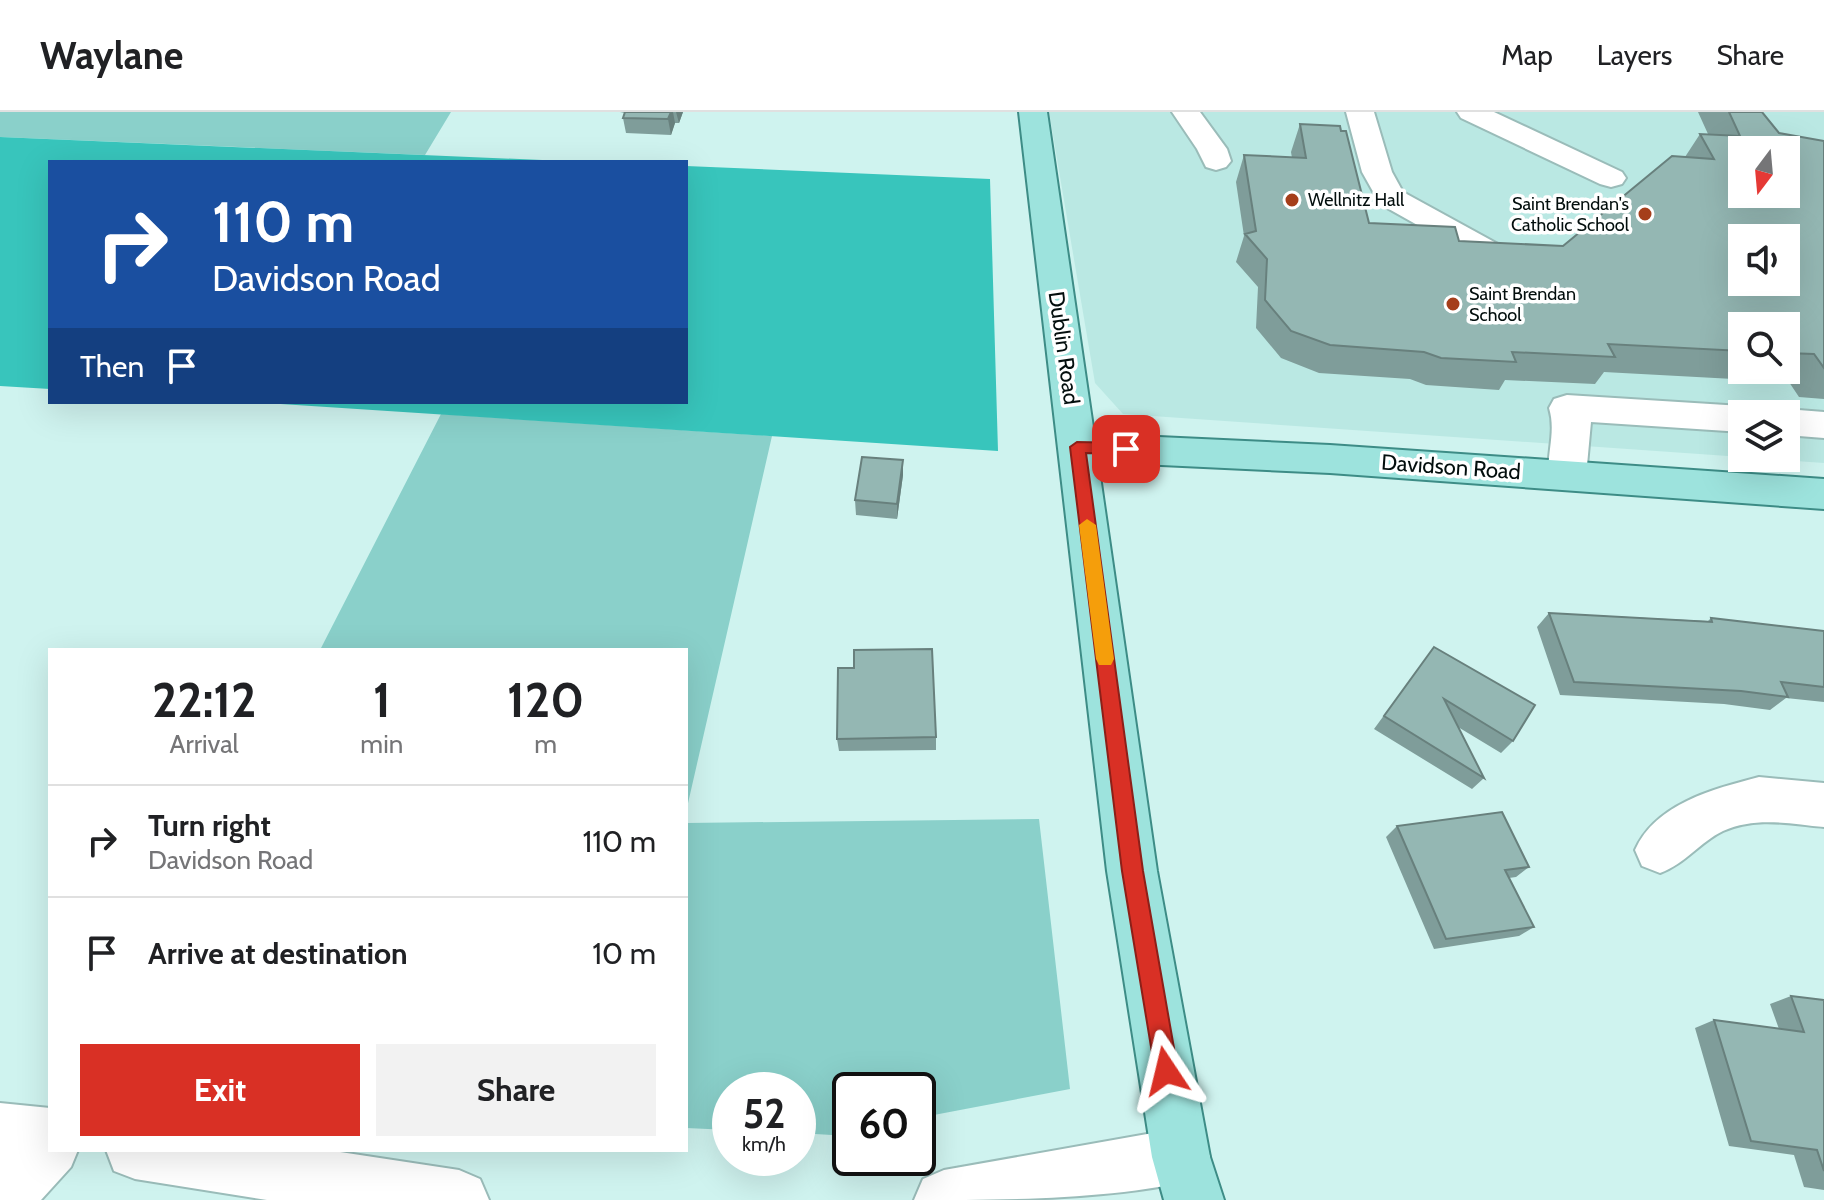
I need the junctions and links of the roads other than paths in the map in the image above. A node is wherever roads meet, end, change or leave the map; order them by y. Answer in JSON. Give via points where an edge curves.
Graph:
{"nodes":[{"id":1,"x":1033,"y":112,"type":"edge"},
{"id":2,"x":1186,"y":112,"type":"edge"},
{"id":3,"x":1360,"y":112,"type":"edge"},
{"id":4,"x":1471,"y":112,"type":"edge"},
{"id":5,"x":1216,"y":161,"type":"dead end"},
{"id":6,"x":1611,"y":178,"type":"dead end"},
{"id":7,"x":1496,"y":256,"type":"edge"},
{"id":8,"x":1728,"y":418,"type":"edge"},
{"id":9,"x":1800,"y":423,"type":"edge"},
{"id":10,"x":1824,"y":425,"type":"edge"},
{"id":11,"x":1077,"y":447,"type":"junction"},
{"id":12,"x":1567,"y":476,"type":"junction"},
{"id":13,"x":1824,"y":494,"type":"edge"},
{"id":14,"x":1824,"y":805,"type":"edge"},
{"id":15,"x":1660,"y":850,"type":"dead end"},
{"id":16,"x":0,"y":1132,"type":"edge"},
{"id":17,"x":48,"y":1137,"type":"edge"},
{"id":18,"x":48,"y":1148,"type":"edge"},
{"id":19,"x":148,"y":1152,"type":"edge"},
{"id":20,"x":1187,"y":1179,"type":"edge"},
{"id":21,"x":1,"y":1200,"type":"edge"},
{"id":22,"x":459,"y":1200,"type":"edge"},
{"id":23,"x":944,"y":1200,"type":"edge"}],
"edges":[{"from":1,"to":11,"type":"main road","name":"Dublin Road"},
{"from":2,"to":5,"type":"street"},
{"from":3,"to":7,"type":"street","via":[[1377,172],[1391,198]]},
{"from":4,"to":6,"type":"street"},
{"from":8,"to":12,"type":"street","via":[[1567,408],[1573,425]]},
{"from":9,"to":10,"type":"street"},
{"from":11,"to":12,"type":"main road","name":"Davidson Road"},
{"from":11,"to":20,"type":"main road","name":"Dublin Road","via":[[1132,871]]},
{"from":12,"to":13,"type":"main road","name":"Davidson Road"},
{"from":14,"to":15,"type":"street","via":[[1759,799],[1708,813]]},
{"from":16,"to":17,"type":"street"},
{"from":18,"to":21,"type":"street"},
{"from":19,"to":22,"type":"street"},
{"from":20,"to":23,"type":"street"}]}
